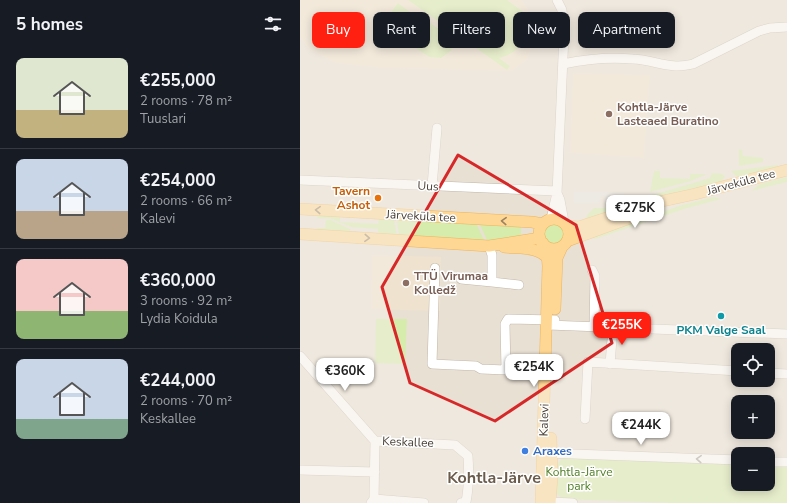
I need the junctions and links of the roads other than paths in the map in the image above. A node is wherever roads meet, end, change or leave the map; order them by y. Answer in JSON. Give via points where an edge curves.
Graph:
{"nodes":[{"id":1,"x":557,"y":0,"type":"edge"},
{"id":2,"x":787,"y":27,"type":"edge"},
{"id":3,"x":563,"y":64,"type":"junction"},
{"id":4,"x":437,"y":128,"type":"dead end"},
{"id":5,"x":787,"y":170,"type":"edge"},
{"id":6,"x":300,"y":180,"type":"edge"},
{"id":7,"x":432,"y":186,"type":"junction"},
{"id":8,"x":557,"y":192,"type":"junction"},
{"id":9,"x":695,"y":194,"type":"junction"},
{"id":10,"x":300,"y":209,"type":"edge"},
{"id":11,"x":547,"y":222,"type":"junction"},
{"id":12,"x":566,"y":224,"type":"junction"},
{"id":13,"x":300,"y":234,"type":"edge"},
{"id":14,"x":541,"y":240,"type":"junction"},
{"id":15,"x":564,"y":244,"type":"junction"},
{"id":16,"x":489,"y":246,"type":"junction"},
{"id":17,"x":548,"y":259,"type":"junction"},
{"id":18,"x":435,"y":268,"type":"dead end"},
{"id":19,"x":592,"y":270,"type":"dead end"},
{"id":20,"x":461,"y":279,"type":"dead end"},
{"id":21,"x":492,"y":282,"type":"junction"},
{"id":22,"x":519,"y":285,"type":"dead end"},
{"id":23,"x":551,"y":322,"type":"junction"},
{"id":24,"x":594,"y":326,"type":"junction"},
{"id":25,"x":613,"y":327,"type":"junction"},
{"id":26,"x":787,"y":334,"type":"edge"},
{"id":27,"x":300,"y":356,"type":"edge"},
{"id":28,"x":610,"y":364,"type":"junction"},
{"id":29,"x":731,"y":371,"type":"edge"},
{"id":30,"x":775,"y":373,"type":"edge"},
{"id":31,"x":787,"y":374,"type":"edge"},
{"id":32,"x":585,"y":419,"type":"dead end"},
{"id":33,"x":375,"y":441,"type":"junction"},
{"id":34,"x":547,"y":453,"type":"junction"},
{"id":35,"x":731,"y":460,"type":"edge"},
{"id":36,"x":775,"y":462,"type":"edge"},
{"id":37,"x":787,"y":462,"type":"edge"},
{"id":38,"x":300,"y":470,"type":"edge"},
{"id":39,"x":375,"y":472,"type":"junction"},
{"id":40,"x":372,"y":501,"type":"edge"},
{"id":41,"x":424,"y":503,"type":"edge"},
{"id":42,"x":460,"y":503,"type":"edge"},
{"id":43,"x":547,"y":503,"type":"edge"},
{"id":44,"x":573,"y":503,"type":"edge"}],
"edges":[{"from":1,"to":3,"type":"street","via":[[564,20]]},
{"from":2,"to":3,"type":"street","via":[[759,31],[693,64],[681,67],[611,57]]},
{"from":3,"to":8,"type":"street"},
{"from":4,"to":7,"type":"street"},
{"from":5,"to":9,"type":"main road","name":"Järveküla tee"},
{"from":6,"to":7,"type":"street","name":"Uus"},
{"from":7,"to":8,"type":"street","name":"Uus"},
{"from":8,"to":11,"type":"street"},
{"from":8,"to":12,"type":"street"},
{"from":9,"to":12,"type":"main road","name":"Järveküla tee","via":[[649,204],[579,226]]},
{"from":9,"to":15,"type":"main road","name":"Järveküla tee"},
{"from":11,"to":10,"type":"main road","name":"Järveküla tee","one_way":true},
{"from":11,"to":12,"type":"main road","via":[[560,220]]},
{"from":11,"to":14,"type":"main road","via":[[540,233]]},
{"from":12,"to":15,"type":"main road","via":[[569,236]]},
{"from":13,"to":16,"type":"main road","name":"Järveküla tee","one_way":true},
{"from":14,"to":15,"type":"main road","via":[[549,248]]},
{"from":14,"to":16,"type":"main road","name":"Järveküla tee"},
{"from":14,"to":17,"type":"main road","name":"Kalevi"},
{"from":15,"to":23,"type":"main road","name":"Kalevi","via":[[557,258]]},
{"from":16,"to":17,"type":"main road","via":[[536,250]]},
{"from":16,"to":21,"type":"street","via":[[492,255]]},
{"from":17,"to":23,"type":"main road","name":"Kalevi"},
{"from":18,"to":23,"type":"street","via":[[432,364],[506,370],[505,324],[508,319]]},
{"from":19,"to":24,"type":"street","via":[[595,276]]},
{"from":20,"to":21,"type":"street"},
{"from":21,"to":22,"type":"street"},
{"from":23,"to":24,"type":"street"},
{"from":23,"to":34,"type":"main road","name":"Kalevi"},
{"from":24,"to":25,"type":"street"},
{"from":25,"to":26,"type":"street"},
{"from":25,"to":28,"type":"street"},
{"from":27,"to":33,"type":"street"},
{"from":28,"to":29,"type":"street"},
{"from":28,"to":32,"type":"street","via":[[588,362]]},
{"from":30,"to":31,"type":"street"},
{"from":33,"to":39,"type":"street","name":"Keskallee"},
{"from":33,"to":42,"type":"street","name":"Keskallee","via":[[455,445],[468,456],[467,497],[466,502]]},
{"from":35,"to":34,"type":"street","one_way":true},
{"from":34,"to":43,"type":"main road","name":"Kalevi"},
{"from":34,"to":43,"type":"main road","name":"Kalevi","via":[[542,484]]},
{"from":36,"to":37,"type":"street"},
{"from":38,"to":39,"type":"street"},
{"from":39,"to":40,"type":"street","name":"Keskallee"},
{"from":40,"to":41,"type":"street","name":"Keskallee"},
{"from":43,"to":44,"type":"street"}]}
